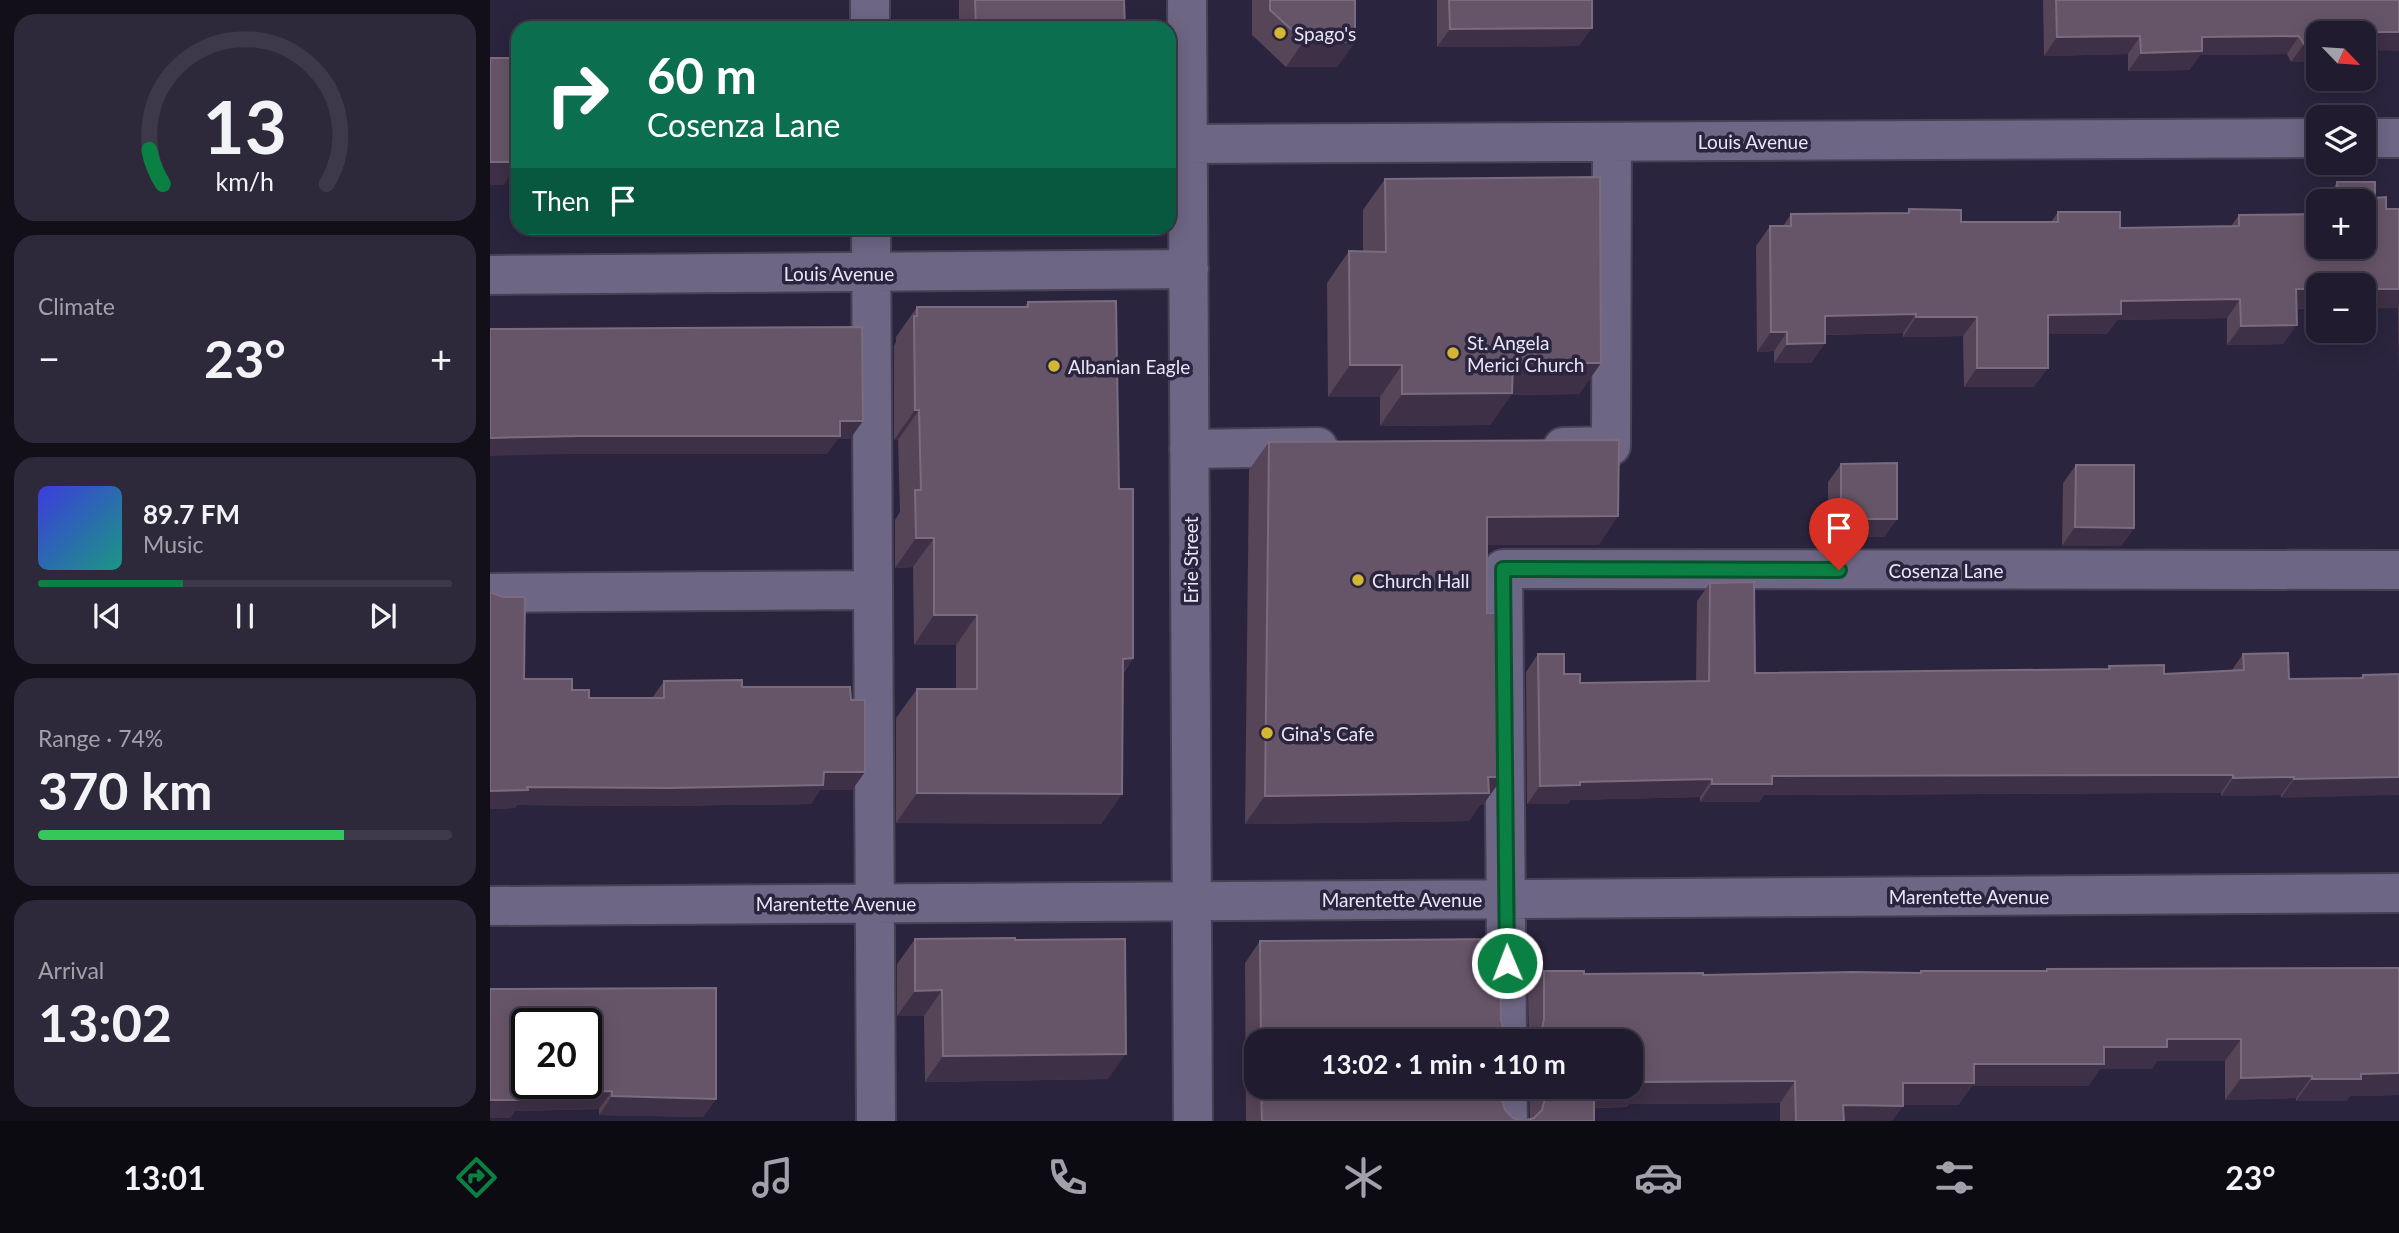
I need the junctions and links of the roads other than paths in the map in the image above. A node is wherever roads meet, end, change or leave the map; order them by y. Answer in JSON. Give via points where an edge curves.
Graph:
{"nodes":[{"id":1,"x":870,"y":0,"type":"edge"},
{"id":2,"x":1187,"y":0,"type":"edge"},
{"id":3,"x":870,"y":21,"type":"edge"},
{"id":4,"x":2306,"y":138,"type":"edge"},
{"id":5,"x":2376,"y":138,"type":"edge"},
{"id":6,"x":2399,"y":138,"type":"edge"},
{"id":7,"x":1612,"y":143,"type":"junction"},
{"id":8,"x":1188,"y":144,"type":"junction"},
{"id":9,"x":871,"y":235,"type":"edge"},
{"id":10,"x":1189,"y":269,"type":"junction"},
{"id":11,"x":872,"y":273,"type":"junction"},
{"id":12,"x":490,"y":275,"type":"edge"},
{"id":13,"x":1354,"y":447,"type":"edge"},
{"id":14,"x":1530,"y":447,"type":"edge"},
{"id":15,"x":1189,"y":449,"type":"junction"},
{"id":16,"x":2399,"y":570,"type":"edge"},
{"id":17,"x":873,"y":590,"type":"junction"},
{"id":18,"x":490,"y":593,"type":"edge"},
{"id":19,"x":2399,"y":893,"type":"edge"},
{"id":20,"x":1506,"y":899,"type":"junction"},
{"id":21,"x":1192,"y":901,"type":"junction"},
{"id":22,"x":875,"y":903,"type":"junction"},
{"id":23,"x":490,"y":906,"type":"edge"},
{"id":24,"x":1507,"y":1029,"type":"edge"},
{"id":25,"x":1507,"y":1099,"type":"edge"},
{"id":26,"x":876,"y":1121,"type":"edge"},
{"id":27,"x":1193,"y":1121,"type":"edge"},
{"id":28,"x":1508,"y":1121,"type":"edge"}],
"edges":[{"from":1,"to":3,"type":"street"},
{"from":2,"to":8,"type":"street","name":"Erie Street"},
{"from":4,"to":7,"type":"street","name":"Louis Avenue"},
{"from":5,"to":6,"type":"street"},
{"from":7,"to":8,"type":"street","name":"Louis Avenue"},
{"from":7,"to":14,"type":"street","via":[[1611,446]]},
{"from":8,"to":10,"type":"street","name":"Erie Street"},
{"from":9,"to":11,"type":"street"},
{"from":10,"to":11,"type":"street","name":"Louis Avenue"},
{"from":10,"to":15,"type":"street","name":"Erie Street"},
{"from":11,"to":12,"type":"street","name":"Louis Avenue"},
{"from":11,"to":17,"type":"street"},
{"from":13,"to":15,"type":"street"},
{"from":15,"to":21,"type":"street","name":"Erie Street"},
{"from":16,"to":20,"type":"street","name":"Cosenza Lane","via":[[1503,569]]},
{"from":17,"to":18,"type":"street"},
{"from":17,"to":22,"type":"street"},
{"from":19,"to":20,"type":"street","name":"Marentette Avenue"},
{"from":20,"to":21,"type":"street","name":"Marentette Avenue"},
{"from":20,"to":24,"type":"street","name":"Cosenza Lane"},
{"from":21,"to":22,"type":"street","name":"Marentette Avenue"},
{"from":21,"to":27,"type":"street","name":"Erie Street"},
{"from":22,"to":23,"type":"street","name":"Marentette Avenue"},
{"from":22,"to":26,"type":"street"},
{"from":25,"to":28,"type":"street"}]}
